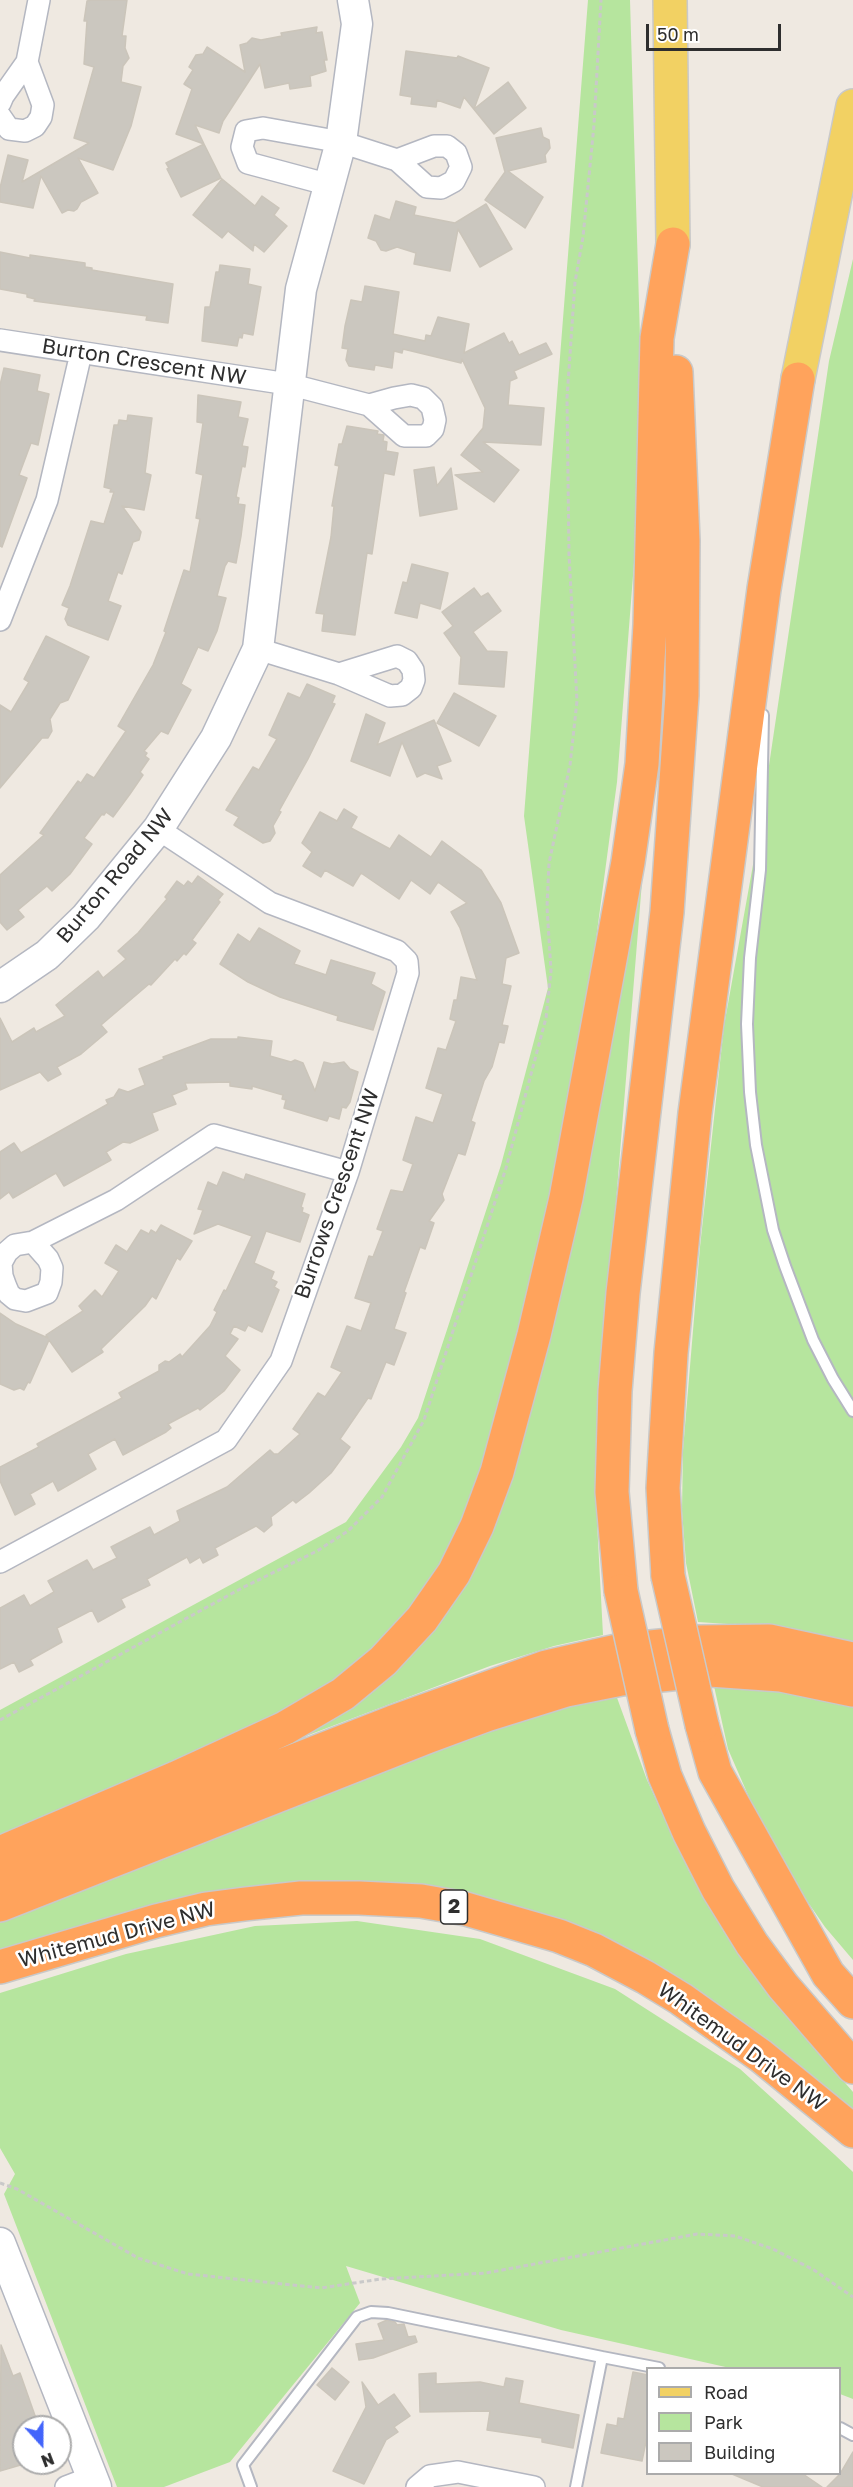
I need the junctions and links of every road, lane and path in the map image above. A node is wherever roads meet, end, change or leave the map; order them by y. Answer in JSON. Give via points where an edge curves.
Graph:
{"nodes":[{"id":1,"x":39,"y":0,"type":"edge"},
{"id":2,"x":353,"y":0,"type":"edge"},
{"id":3,"x":601,"y":0,"type":"edge"},
{"id":4,"x":670,"y":0,"type":"edge"},
{"id":5,"x":27,"y":62,"type":"junction"},
{"id":6,"x":0,"y":103,"type":"edge"},
{"id":7,"x":853,"y":106,"type":"edge"},
{"id":8,"x":0,"y":116,"type":"edge"},
{"id":9,"x":341,"y":142,"type":"junction"},
{"id":10,"x":397,"y":160,"type":"dead end"},
{"id":11,"x":330,"y":185,"type":"junction"},
{"id":12,"x":673,"y":244,"type":"junction"},
{"id":13,"x":0,"y":340,"type":"edge"},
{"id":14,"x":81,"y":353,"type":"junction"},
{"id":15,"x":798,"y":379,"type":"joint"},
{"id":16,"x":288,"y":384,"type":"junction"},
{"id":17,"x":369,"y":405,"type":"dead end"},
{"id":18,"x":764,"y":589,"type":"junction"},
{"id":19,"x":0,"y":621,"type":"edge"},
{"id":20,"x":258,"y":649,"type":"junction"},
{"id":21,"x":339,"y":674,"type":"dead end"},
{"id":22,"x":763,"y":682,"type":"dead end"},
{"id":23,"x":763,"y":706,"type":"dead end"},
{"id":24,"x":159,"y":829,"type":"junction"},
{"id":25,"x":0,"y":987,"type":"edge"},
{"id":26,"x":348,"y":1172,"type":"junction"},
{"id":27,"x":33,"y":1242,"type":"dead end"},
{"id":28,"x":853,"y":1411,"type":"edge"},
{"id":29,"x":0,"y":1562,"type":"edge"},
{"id":30,"x":853,"y":1659,"type":"edge"},
{"id":31,"x":853,"y":1690,"type":"edge"},
{"id":32,"x":0,"y":1720,"type":"edge"},
{"id":33,"x":0,"y":1852,"type":"edge"},
{"id":34,"x":0,"y":1876,"type":"edge"},
{"id":35,"x":0,"y":1905,"type":"edge"},
{"id":36,"x":804,"y":1932,"type":"junction"},
{"id":37,"x":0,"y":1967,"type":"edge"},
{"id":38,"x":853,"y":1981,"type":"edge"},
{"id":39,"x":853,"y":2002,"type":"edge"},
{"id":40,"x":853,"y":2067,"type":"edge"},
{"id":41,"x":853,"y":2131,"type":"edge"},
{"id":42,"x":0,"y":2182,"type":"edge"},
{"id":43,"x":0,"y":2243,"type":"edge"},
{"id":44,"x":853,"y":2297,"type":"edge"},
{"id":45,"x":602,"y":2357,"type":"junction"},
{"id":46,"x":654,"y":2367,"type":"edge"},
{"id":47,"x":84,"y":2484,"type":"edge"},
{"id":48,"x":251,"y":2487,"type":"edge"},
{"id":49,"x":417,"y":2487,"type":"edge"},
{"id":50,"x":534,"y":2487,"type":"edge"},
{"id":51,"x":576,"y":2487,"type":"edge"}],
"edges":[{"from":1,"to":5,"type":"street"},
{"from":2,"to":9,"type":"street","name":"Burton Road NW","via":[[357,24]]},
{"from":3,"to":32,"type":"path","via":[[594,125],[575,282],[567,398],[569,555],[577,701],[570,765],[549,863],[551,971],[546,1017],[506,1168],[424,1420],[382,1497],[348,1531]]},
{"from":4,"to":12,"type":"main road"},
{"from":5,"to":6,"type":"street"},
{"from":5,"to":8,"type":"street","via":[[43,105],[41,117],[35,126],[24,131],[9,129]]},
{"from":7,"to":15,"type":"main road"},
{"from":9,"to":10,"type":"street"},
{"from":9,"to":11,"type":"street","name":"Burton Road NW"},
{"from":9,"to":11,"type":"street","via":[[263,128],[246,130],[242,147],[248,163]]},
{"from":11,"to":16,"type":"street","name":"Burton Road NW","via":[[301,289]]},
{"from":12,"to":33,"type":"highway","via":[[657,338],[650,625],[642,764],[628,862],[560,1221],[497,1472],[477,1526],[454,1573],[422,1619],[383,1661],[343,1694],[285,1728]]},
{"from":12,"to":40,"type":"highway","bridge":true,"via":[[683,541],[682,695],[667,912],[615,1391],[612,1492],[621,1591],[652,1730],[665,1776],[689,1832],[717,1889],[752,1944]]},
{"from":13,"to":14,"type":"street","name":"Burton Crescent NW"},
{"from":14,"to":16,"type":"street","name":"Burton Crescent NW"},
{"from":14,"to":19,"type":"street","via":[[47,500]]},
{"from":15,"to":18,"type":"highway"},
{"from":16,"to":17,"type":"street"},
{"from":16,"to":20,"type":"street","name":"Burton Road NW"},
{"from":18,"to":22,"type":"lane"},
{"from":18,"to":36,"type":"highway","bridge":true,"via":[[694,1113],[671,1353],[663,1488],[668,1576],[715,1772]]},
{"from":20,"to":21,"type":"street"},
{"from":20,"to":24,"type":"street","name":"Burton Road NW","via":[[216,738]]},
{"from":23,"to":28,"type":"lane","via":[[760,870],[747,1024],[755,1134],[773,1230],[785,1266],[813,1340]]},
{"from":24,"to":25,"type":"street","name":"Burton Road NW","via":[[86,917],[47,955]]},
{"from":24,"to":26,"type":"street","name":"Burrows Crescent NW","via":[[270,903],[398,951],[407,962],[408,973]]},
{"from":26,"to":27,"type":"street","via":[[214,1135],[116,1200]]},
{"from":26,"to":29,"type":"street","name":"Burrows Crescent NW","via":[[281,1361],[226,1440]]},
{"from":30,"to":34,"type":"highway","via":[[769,1641],[700,1642],[621,1650],[546,1667],[393,1722]]},
{"from":31,"to":35,"type":"highway","via":[[781,1675],[710,1670],[621,1679],[566,1690],[486,1715]]},
{"from":36,"to":38,"type":"highway"},
{"from":36,"to":39,"type":"highway","via":[[828,1974]]},
{"from":37,"to":41,"type":"highway","name":"Whitemud Drive NW","number":"2","via":[[156,1921],[245,1904],[301,1898],[359,1898],[421,1901],[466,1909],[558,1936],[645,1977],[743,2042]]},
{"from":42,"to":44,"type":"path","via":[[138,2258],[188,2274],[321,2288],[381,2279],[486,2273],[697,2234],[735,2236],[774,2249]]},
{"from":43,"to":47,"type":"street"},
{"from":45,"to":46,"type":"lane"},
{"from":45,"to":48,"type":"lane","via":[[388,2313],[371,2312],[357,2317],[243,2465]]},
{"from":45,"to":51,"type":"lane"},
{"from":49,"to":50,"type":"street","via":[[430,2476],[458,2472]]}]}
